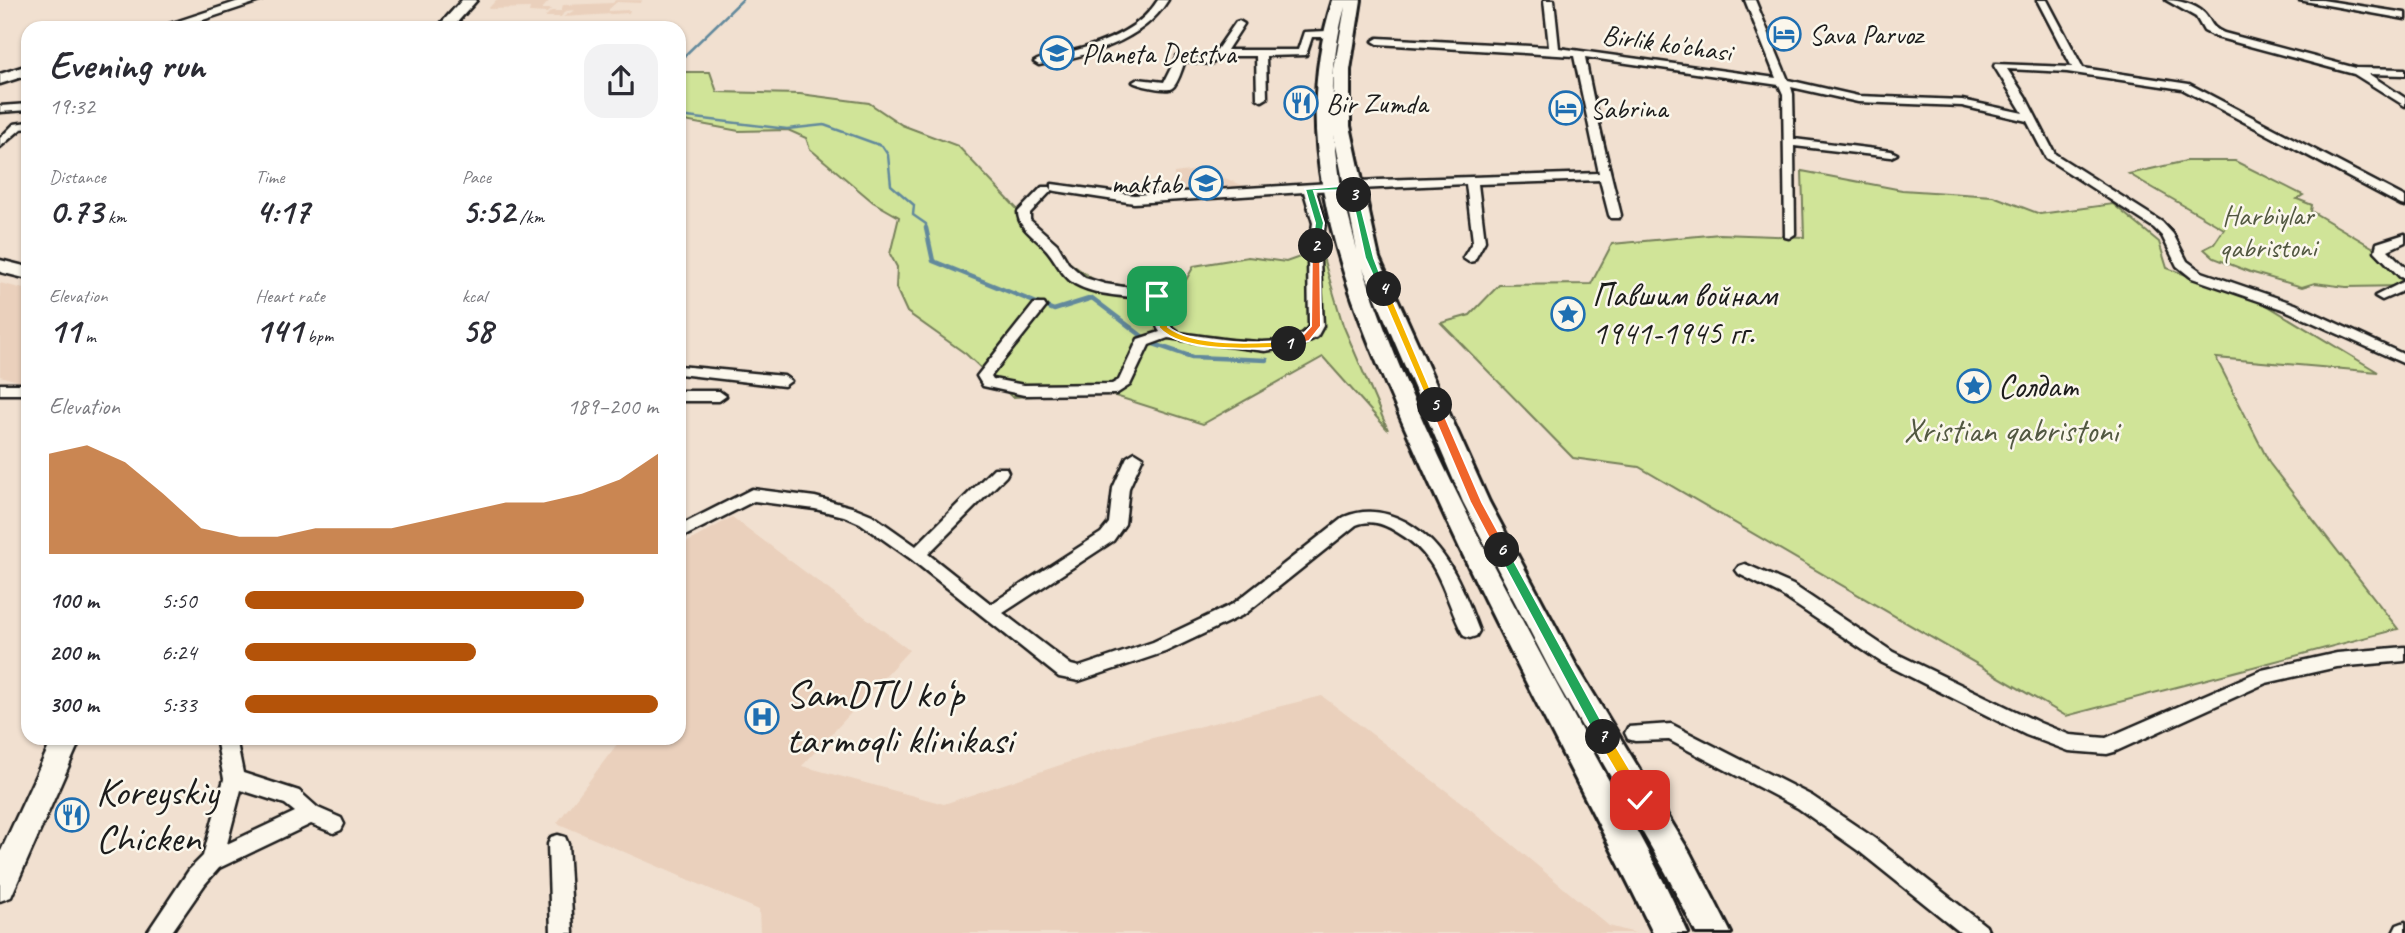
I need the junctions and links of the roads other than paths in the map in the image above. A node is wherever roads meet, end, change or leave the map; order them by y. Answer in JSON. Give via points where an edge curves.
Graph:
{"nodes":[{"id":1,"x":256,"y":0,"type":"edge"},
{"id":2,"x":470,"y":0,"type":"edge"},
{"id":3,"x":1163,"y":0,"type":"edge"},
{"id":4,"x":1340,"y":0,"type":"edge"},
{"id":5,"x":1354,"y":0,"type":"edge"},
{"id":6,"x":1549,"y":0,"type":"edge"},
{"id":7,"x":1750,"y":0,"type":"edge"},
{"id":8,"x":2042,"y":0,"type":"edge"},
{"id":9,"x":2171,"y":0,"type":"edge"},
{"id":10,"x":2304,"y":0,"type":"edge"},
{"id":11,"x":2405,"y":16,"type":"edge"},
{"id":12,"x":187,"y":21,"type":"edge"},
{"id":13,"x":450,"y":21,"type":"edge"},
{"id":14,"x":1239,"y":24,"type":"dead end"},
{"id":15,"x":1328,"y":34,"type":"junction"},
{"id":16,"x":1378,"y":41,"type":"dead end"},
{"id":17,"x":1554,"y":50,"type":"junction"},
{"id":18,"x":1220,"y":53,"type":"junction"},
{"id":19,"x":1579,"y":54,"type":"junction"},
{"id":20,"x":1261,"y":55,"type":"junction"},
{"id":21,"x":1039,"y":62,"type":"dead end"},
{"id":22,"x":2079,"y":70,"type":"junction"},
{"id":23,"x":2356,"y":71,"type":"junction"},
{"id":24,"x":21,"y":72,"type":"edge"},
{"id":25,"x":2405,"y":72,"type":"edge"},
{"id":26,"x":0,"y":79,"type":"edge"},
{"id":27,"x":1138,"y":82,"type":"dead end"},
{"id":28,"x":1786,"y":83,"type":"junction"},
{"id":29,"x":1262,"y":98,"type":"dead end"},
{"id":30,"x":2405,"y":103,"type":"edge"},
{"id":31,"x":21,"y":108,"type":"edge"},
{"id":32,"x":0,"y":110,"type":"edge"},
{"id":33,"x":2030,"y":117,"type":"junction"},
{"id":34,"x":21,"y":127,"type":"edge"},
{"id":35,"x":1788,"y":142,"type":"junction"},
{"id":36,"x":0,"y":144,"type":"edge"},
{"id":37,"x":1891,"y":154,"type":"dead end"},
{"id":38,"x":1607,"y":176,"type":"junction"},
{"id":39,"x":1472,"y":182,"type":"junction"},
{"id":40,"x":1331,"y":188,"type":"junction"},
{"id":41,"x":2405,"y":202,"type":"edge"},
{"id":42,"x":1615,"y":215,"type":"dead end"},
{"id":43,"x":1789,"y":234,"type":"dead end"},
{"id":44,"x":2405,"y":238,"type":"edge"},
{"id":45,"x":1469,"y":258,"type":"dead end"},
{"id":46,"x":0,"y":266,"type":"edge"},
{"id":47,"x":21,"y":271,"type":"edge"},
{"id":48,"x":2405,"y":274,"type":"edge"},
{"id":49,"x":2405,"y":285,"type":"edge"},
{"id":50,"x":2382,"y":296,"type":"dead end"},
{"id":51,"x":1039,"y":307,"type":"dead end"},
{"id":52,"x":1168,"y":334,"type":"junction"},
{"id":53,"x":2405,"y":360,"type":"edge"},
{"id":54,"x":686,"y":371,"type":"edge"},
{"id":55,"x":784,"y":381,"type":"dead end"},
{"id":56,"x":0,"y":389,"type":"edge"},
{"id":57,"x":21,"y":389,"type":"edge"},
{"id":58,"x":686,"y":396,"type":"edge"},
{"id":59,"x":719,"y":396,"type":"dead end"},
{"id":60,"x":1135,"y":457,"type":"dead end"},
{"id":61,"x":1000,"y":472,"type":"dead end"},
{"id":62,"x":686,"y":529,"type":"edge"},
{"id":63,"x":917,"y":555,"type":"junction"},
{"id":64,"x":1745,"y":570,"type":"dead end"},
{"id":65,"x":990,"y":613,"type":"junction"},
{"id":66,"x":1471,"y":631,"type":"dead end"},
{"id":67,"x":2405,"y":654,"type":"edge"},
{"id":68,"x":1635,"y":733,"type":"dead end"},
{"id":69,"x":64,"y":745,"type":"edge"},
{"id":70,"x":227,"y":745,"type":"edge"},
{"id":71,"x":234,"y":779,"type":"junction"},
{"id":72,"x":311,"y":814,"type":"junction"},
{"id":73,"x":334,"y":824,"type":"dead end"},
{"id":74,"x":558,"y":844,"type":"dead end"},
{"id":75,"x":212,"y":861,"type":"junction"},
{"id":76,"x":0,"y":887,"type":"edge"},
{"id":77,"x":158,"y":933,"type":"edge"},
{"id":78,"x":562,"y":933,"type":"edge"},
{"id":79,"x":1671,"y":933,"type":"edge"},
{"id":80,"x":1714,"y":933,"type":"edge"},
{"id":81,"x":1978,"y":933,"type":"edge"}],
"edges":[{"from":1,"to":12,"type":"main road"},
{"from":2,"to":13,"type":"main road"},
{"from":3,"to":21,"type":"street","via":[[1153,15],[1098,49]]},
{"from":4,"to":15,"type":"main road"},
{"from":5,"to":40,"type":"main road","via":[[1342,69],[1341,126]]},
{"from":6,"to":17,"type":"street"},
{"from":7,"to":28,"type":"street"},
{"from":8,"to":22,"type":"street"},
{"from":9,"to":23,"type":"street","via":[[2193,10],[2207,29],[2220,35]]},
{"from":10,"to":11,"type":"street"},
{"from":14,"to":18,"type":"street"},
{"from":15,"to":20,"type":"street","via":[[1305,36],[1302,54]]},
{"from":15,"to":40,"type":"main road","via":[[1325,125]]},
{"from":16,"to":17,"type":"street","name":"Birlik ko'chasi"},
{"from":17,"to":19,"type":"street","name":"Birlik ko'chasi"},
{"from":18,"to":20,"type":"street"},
{"from":18,"to":27,"type":"street","via":[[1213,61],[1180,59],[1166,87]]},
{"from":19,"to":28,"type":"street","name":"Birlik ko'chasi"},
{"from":19,"to":38,"type":"street"},
{"from":20,"to":29,"type":"street"},
{"from":22,"to":33,"type":"street","via":[[2000,64]]},
{"from":22,"to":41,"type":"street","via":[[2185,86]]},
{"from":23,"to":25,"type":"street"},
{"from":23,"to":30,"type":"street"},
{"from":24,"to":26,"type":"main road"},
{"from":28,"to":33,"type":"street","name":"Birlik ko'chasi","via":[[1858,99],[1954,103]]},
{"from":28,"to":35,"type":"street"},
{"from":31,"to":32,"type":"street"},
{"from":33,"to":53,"type":"street","via":[[2050,156],[2158,225],[2187,269],[2290,307]]},
{"from":34,"to":36,"type":"street"},
{"from":35,"to":37,"type":"street"},
{"from":35,"to":43,"type":"street"},
{"from":38,"to":39,"type":"street"},
{"from":38,"to":42,"type":"street"},
{"from":39,"to":40,"type":"street"},
{"from":39,"to":45,"type":"street","via":[[1479,241]]},
{"from":40,"to":52,"type":"street","via":[[1319,223],[1314,260],[1316,326],[1312,334],[1265,347],[1186,340]]},
{"from":40,"to":52,"type":"street","via":[[1133,199],[1051,189],[1024,212],[1028,226],[1080,281],[1157,296]]},
{"from":40,"to":79,"type":"main road","via":[[1350,262],[1452,509]]},
{"from":40,"to":80,"type":"main road","via":[[1369,258],[1476,502],[1566,673]]},
{"from":44,"to":48,"type":"street","via":[[2388,242],[2381,251]]},
{"from":46,"to":47,"type":"main road"},
{"from":49,"to":50,"type":"street"},
{"from":51,"to":52,"type":"street","via":[[984,376],[988,383],[1024,390],[1115,389],[1125,382],[1143,342]]},
{"from":54,"to":55,"type":"street"},
{"from":56,"to":57,"type":"street"},
{"from":58,"to":59,"type":"street"},
{"from":60,"to":65,"type":"street","via":[[1121,488],[1117,524],[1107,537]]},
{"from":61,"to":63,"type":"street"},
{"from":62,"to":63,"type":"street","via":[[743,498],[761,494],[849,512]]},
{"from":63,"to":65,"type":"street"},
{"from":64,"to":67,"type":"street","via":[[1796,596],[1887,657],[2051,737],[2086,746],[2106,746],[2262,677],[2337,660]]},
{"from":65,"to":66,"type":"street","via":[[1066,672],[1094,672],[1239,609],[1350,521],[1367,516],[1386,519],[1416,534],[1436,552]]},
{"from":68,"to":81,"type":"street","via":[[1671,732],[1805,802]]},
{"from":69,"to":76,"type":"main road"},
{"from":70,"to":71,"type":"street"},
{"from":71,"to":72,"type":"street","via":[[292,797]]},
{"from":71,"to":75,"type":"street"},
{"from":72,"to":73,"type":"street"},
{"from":72,"to":75,"type":"street"},
{"from":74,"to":78,"type":"street"},
{"from":75,"to":77,"type":"street"}]}
